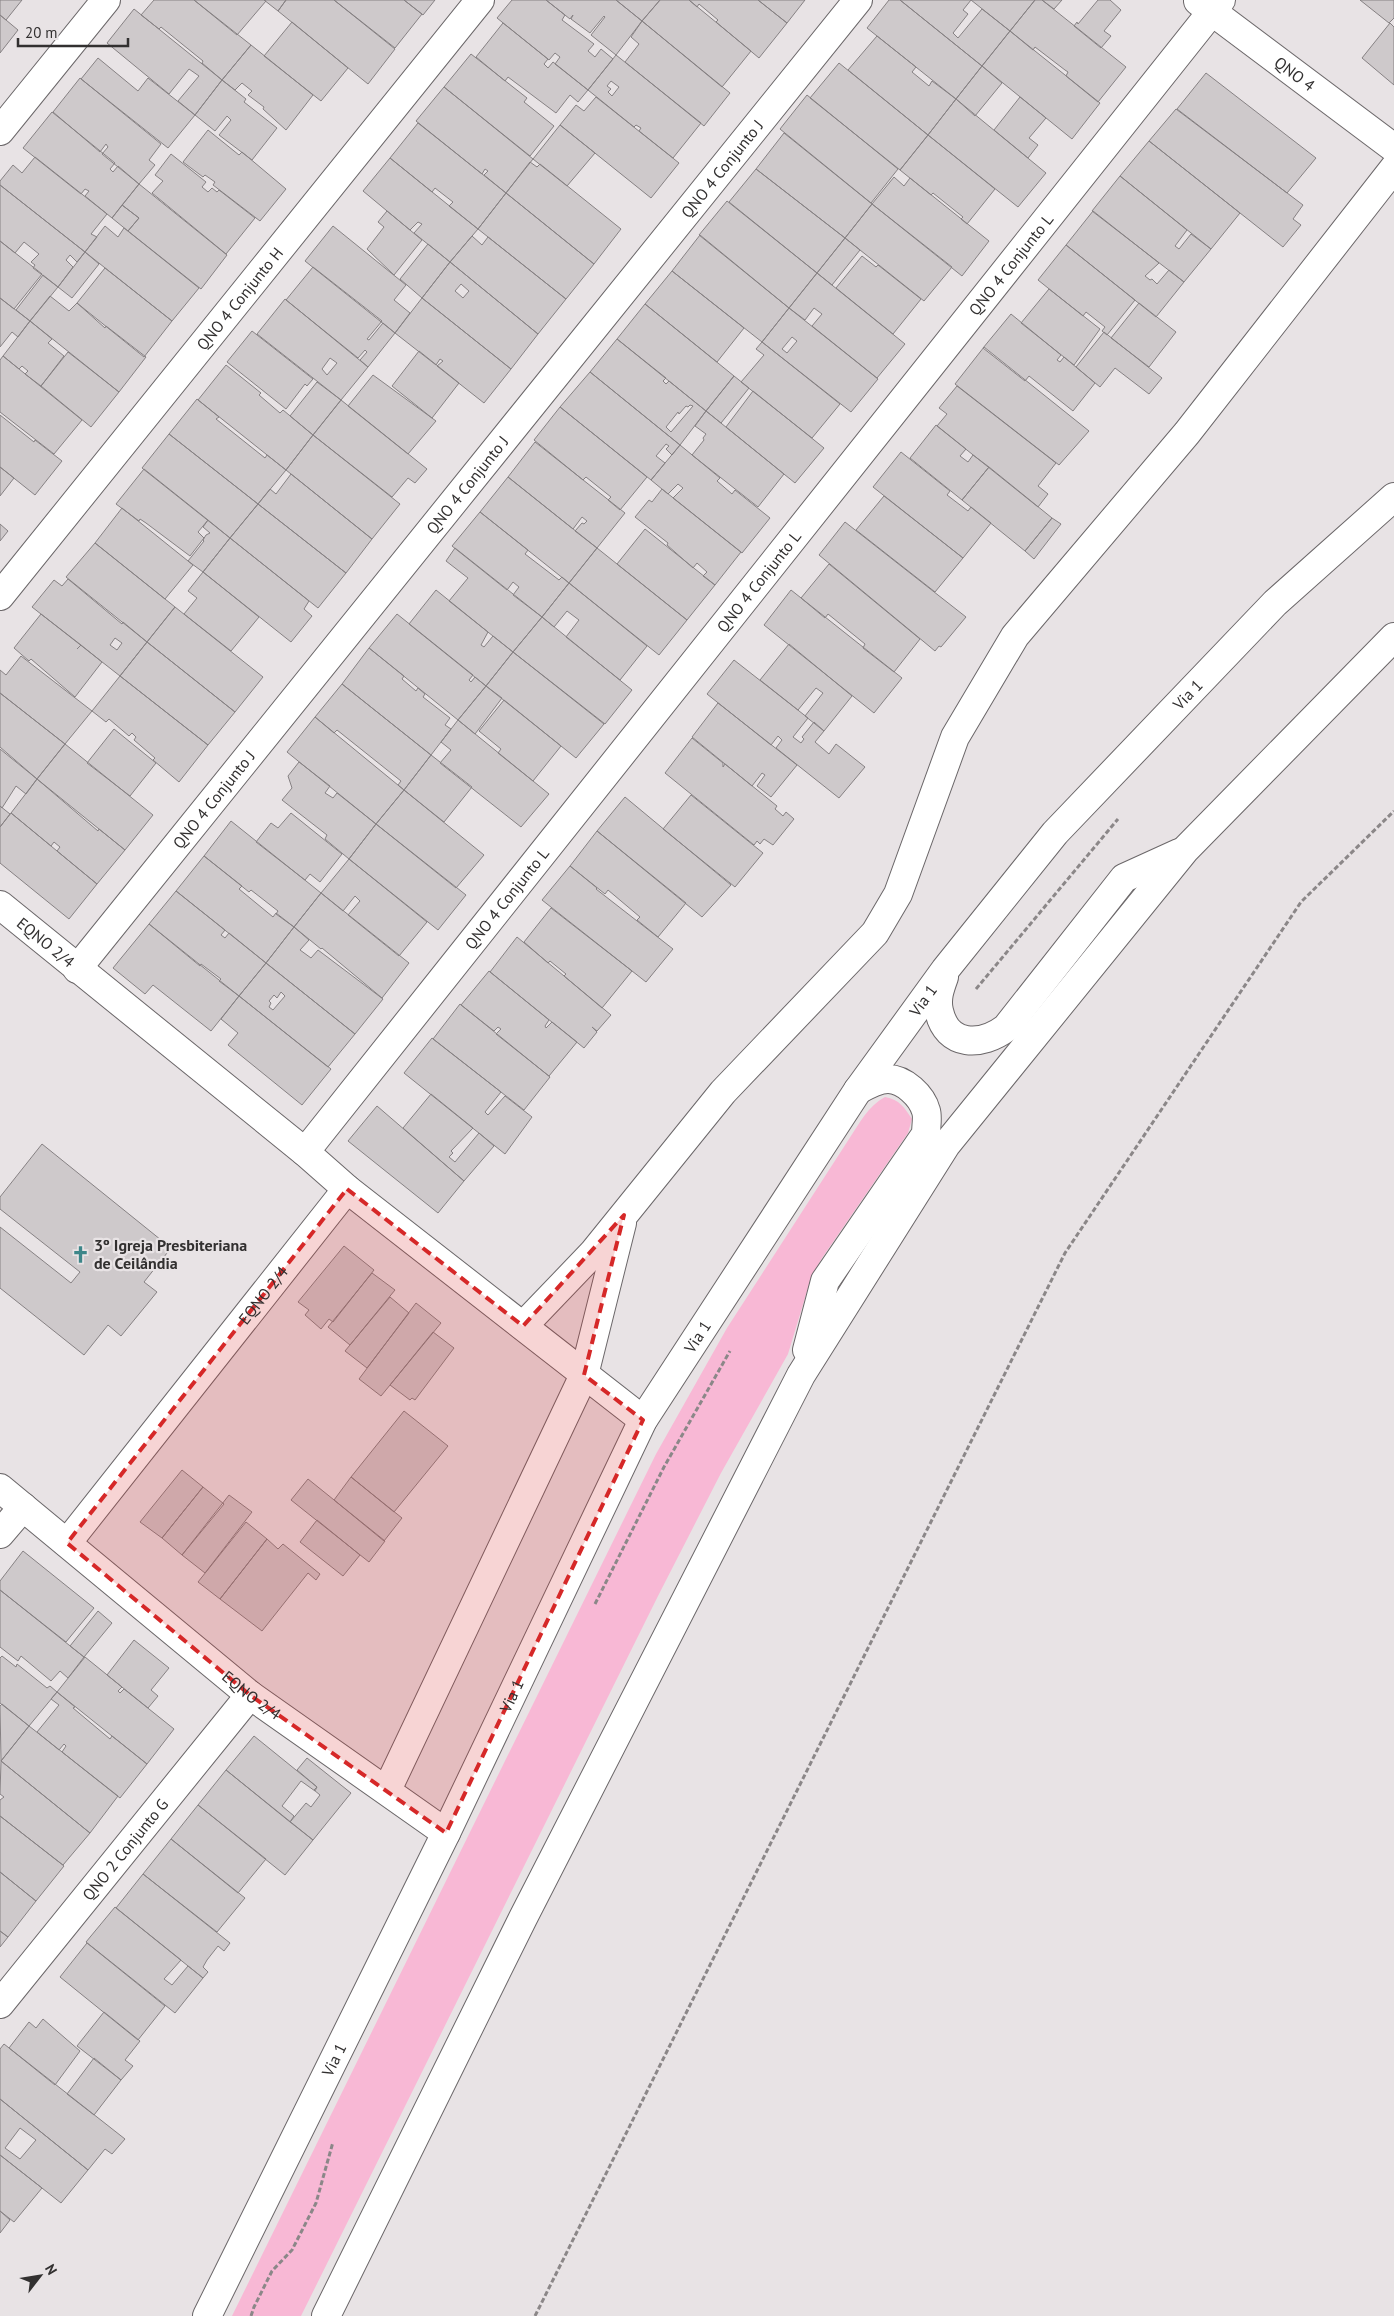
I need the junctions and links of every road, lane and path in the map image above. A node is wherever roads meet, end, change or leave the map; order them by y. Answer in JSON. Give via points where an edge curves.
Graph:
{"nodes":[{"id":1,"x":106,"y":0,"type":"edge"},
{"id":2,"x":480,"y":0,"type":"edge"},
{"id":3,"x":858,"y":0,"type":"edge"},
{"id":4,"x":1210,"y":4,"type":"edge"},
{"id":5,"x":0,"y":132,"type":"edge"},
{"id":6,"x":1394,"y":148,"type":"edge"},
{"id":7,"x":1394,"y":168,"type":"edge"},
{"id":8,"x":1394,"y":497,"type":"edge"},
{"id":9,"x":0,"y":596,"type":"edge"},
{"id":10,"x":1394,"y":637,"type":"edge"},
{"id":11,"x":1394,"y":811,"type":"edge"},
{"id":12,"x":1185,"y":850,"type":"junction"},
{"id":13,"x":0,"y":905,"type":"edge"},
{"id":14,"x":77,"y":969,"type":"junction"},
{"id":15,"x":945,"y":970,"type":"junction"},
{"id":16,"x":858,"y":1090,"type":"junction"},
{"id":17,"x":305,"y":1152,"type":"junction"},
{"id":18,"x":347,"y":1189,"type":"junction"},
{"id":19,"x":624,"y":1215,"type":"junction"},
{"id":20,"x":523,"y":1326,"type":"junction"},
{"id":21,"x":584,"y":1375,"type":"junction"},
{"id":22,"x":801,"y":1375,"type":"junction"},
{"id":23,"x":643,"y":1420,"type":"junction"},
{"id":24,"x":0,"y":1488,"type":"edge"},
{"id":25,"x":23,"y":1507,"type":"junction"},
{"id":26,"x":0,"y":1534,"type":"edge"},
{"id":27,"x":67,"y":1543,"type":"junction"},
{"id":28,"x":250,"y":1695,"type":"junction"},
{"id":29,"x":387,"y":1790,"type":"junction"},
{"id":30,"x":446,"y":1834,"type":"junction"},
{"id":31,"x":0,"y":2004,"type":"edge"},
{"id":32,"x":207,"y":2316,"type":"edge"},
{"id":33,"x":326,"y":2316,"type":"edge"},
{"id":34,"x":536,"y":2316,"type":"edge"}],
"edges":[{"from":1,"to":5,"type":"street"},
{"from":2,"to":9,"type":"street","name":"QNO 4 Conjunto H"},
{"from":3,"to":14,"type":"street","name":"QNO 4 Conjunto J"},
{"from":4,"to":6,"type":"street","name":"QNO 4"},
{"from":4,"to":17,"type":"street","name":"QNO 4 Conjunto L"},
{"from":7,"to":19,"type":"street","via":[[1187,433],[1015,636],[954,736],[898,894],[875,933],[723,1092]]},
{"from":8,"to":15,"type":"street","name":"Via 1","via":[[1275,603],[1055,834]]},
{"from":10,"to":12,"type":"street"},
{"from":11,"to":34,"type":"path","via":[[1301,902],[1065,1253]]},
{"from":12,"to":15,"type":"street","via":[[1124,878],[1006,1028],[994,1037],[977,1042],[966,1040],[955,1037],[945,1026],[939,1012],[938,996]]},
{"from":12,"to":22,"type":"street","via":[[946,1145]]},
{"from":13,"to":14,"type":"street","name":"EQNO 2/4"},
{"from":14,"to":17,"type":"street","name":"EQNO 2/4"},
{"from":15,"to":16,"type":"street","name":"Via 1"},
{"from":16,"to":22,"type":"street","via":[[889,1079],[904,1084],[917,1095],[927,1111],[926,1134],[825,1281]]},
{"from":16,"to":23,"type":"street","name":"Via 1"},
{"from":17,"to":18,"type":"street","name":"EQNO 2/4"},
{"from":18,"to":20,"type":"street","name":"EQNO 2/4"},
{"from":18,"to":27,"type":"street","name":"EQNO 2/4"},
{"from":19,"to":20,"type":"street","via":[[593,1253]]},
{"from":19,"to":21,"type":"street"},
{"from":20,"to":21,"type":"street","name":"EQNO 2/4"},
{"from":21,"to":23,"type":"street","name":"EQNO 2/4"},
{"from":21,"to":29,"type":"street"},
{"from":22,"to":33,"type":"street","via":[[528,1910]]},
{"from":23,"to":30,"type":"street","name":"Via 1"},
{"from":24,"to":25,"type":"street","name":"EQNO 2/4"},
{"from":25,"to":26,"type":"street"},
{"from":25,"to":27,"type":"street","name":"EQNO 2/4"},
{"from":27,"to":28,"type":"street","name":"EQNO 2/4"},
{"from":28,"to":29,"type":"street","name":"EQNO 2/4"},
{"from":28,"to":31,"type":"street","name":"QNO 2 Conjunto G"},
{"from":29,"to":30,"type":"street","name":"EQNO 2/4"},
{"from":30,"to":32,"type":"street","name":"Via 1"}]}
